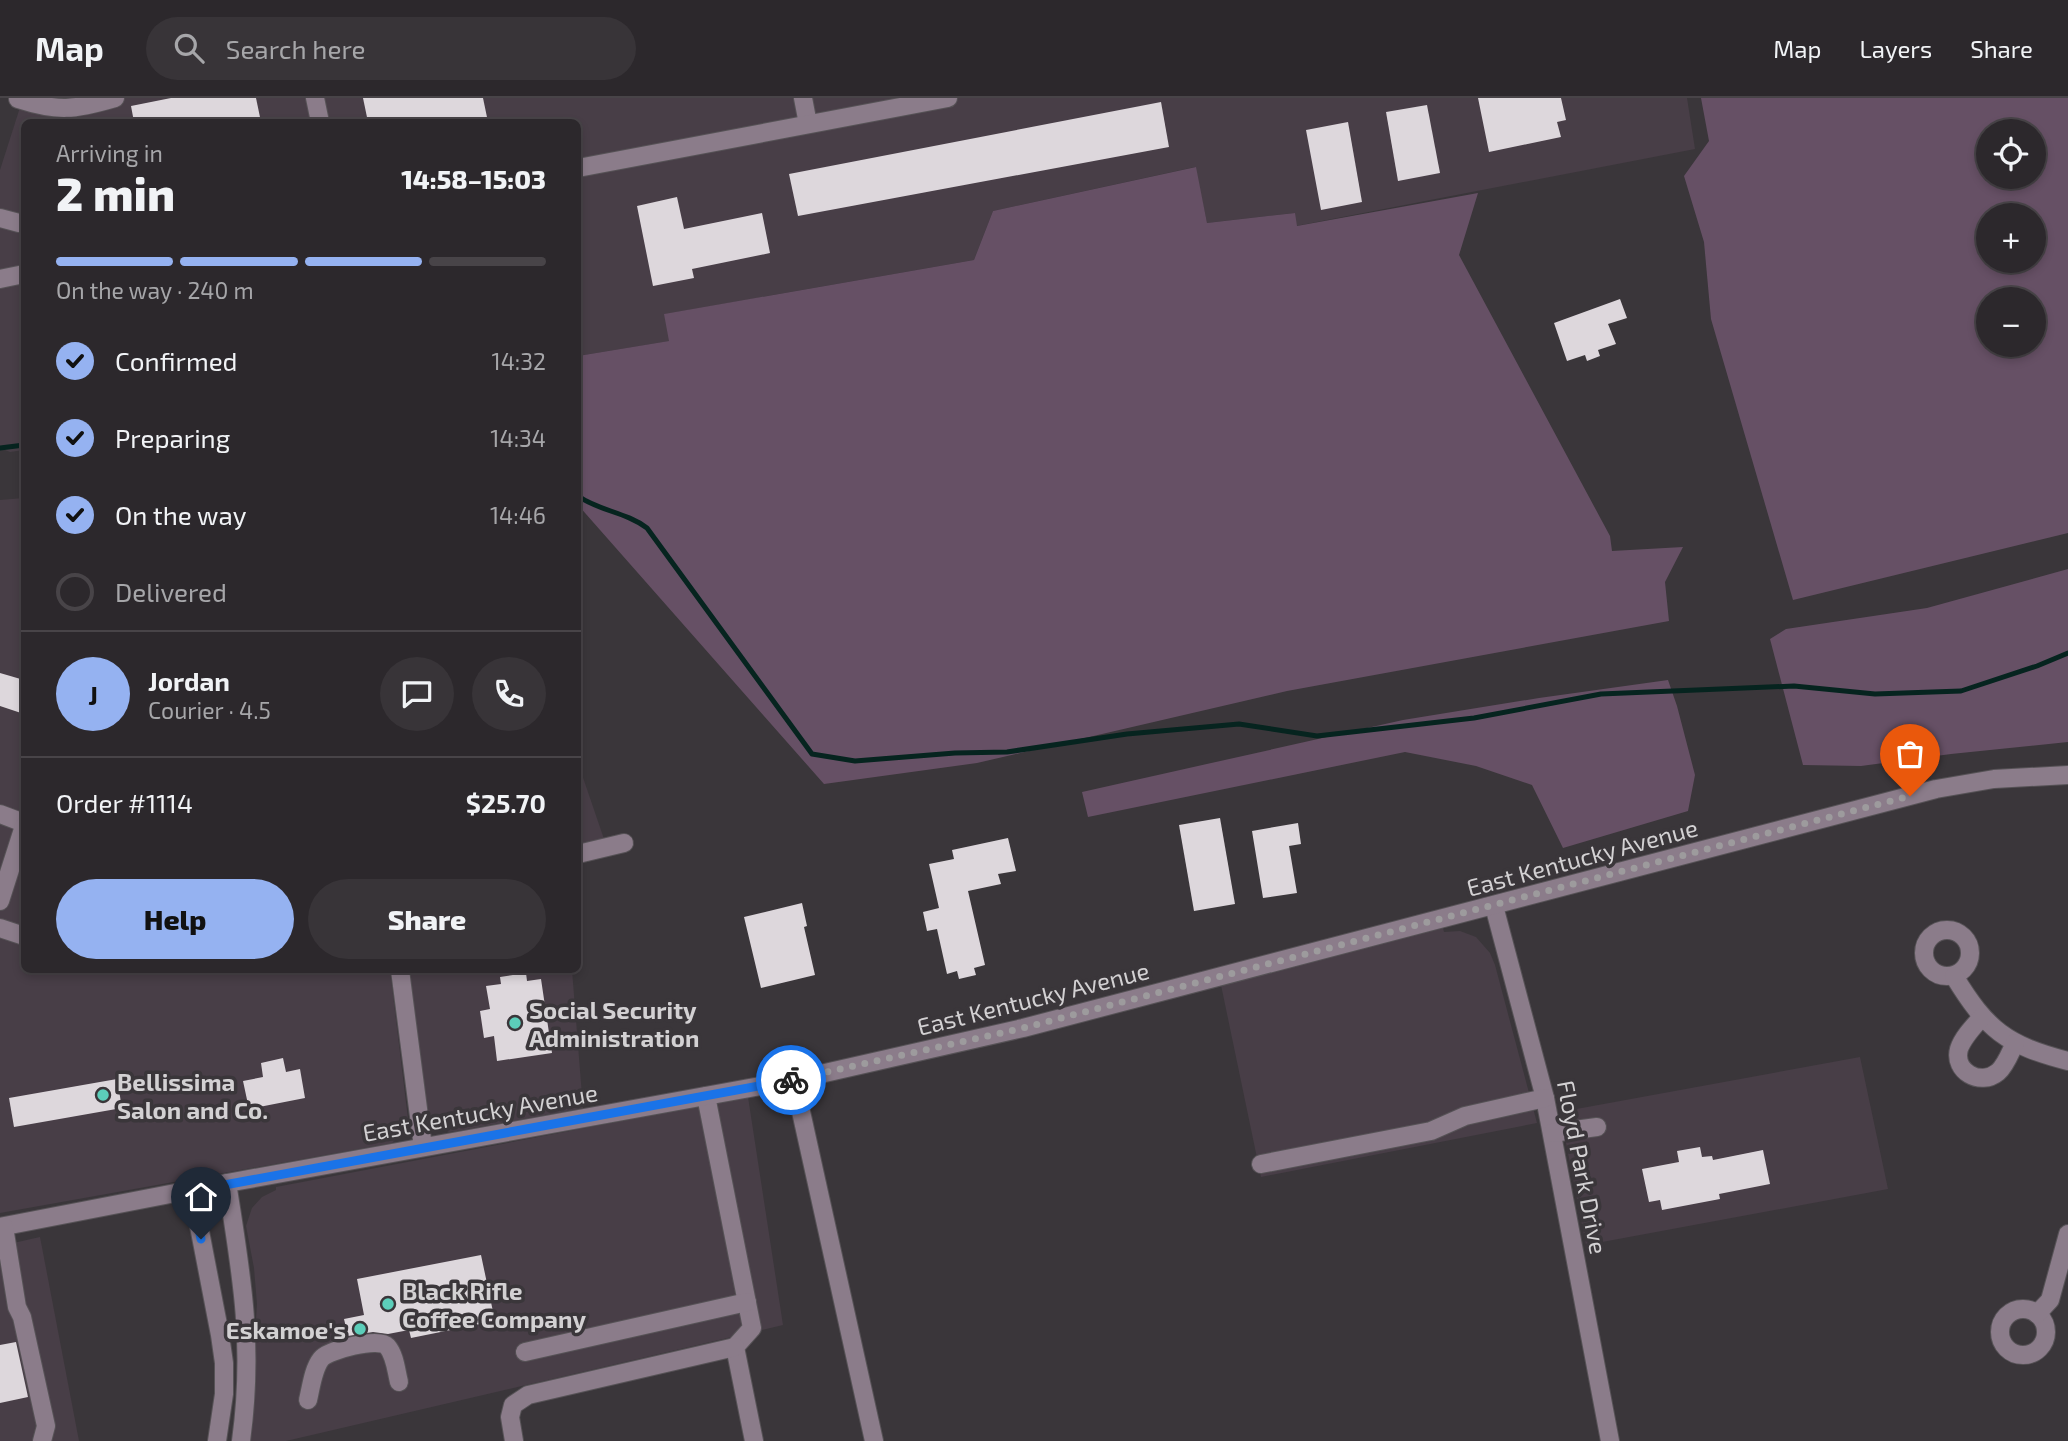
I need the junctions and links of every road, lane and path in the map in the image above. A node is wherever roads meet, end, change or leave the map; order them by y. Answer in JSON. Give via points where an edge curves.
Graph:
{"nodes":[{"id":1,"x":115,"y":98,"type":"edge"},
{"id":2,"x":315,"y":98,"type":"edge"},
{"id":3,"x":803,"y":98,"type":"edge"},
{"id":4,"x":948,"y":98,"type":"edge"},
{"id":5,"x":18,"y":99,"type":"edge"},
{"id":6,"x":319,"y":119,"type":"edge"},
{"id":7,"x":808,"y":124,"type":"junction"},
{"id":8,"x":581,"y":167,"type":"edge"},
{"id":9,"x":0,"y":218,"type":"edge"},
{"id":10,"x":21,"y":223,"type":"edge"},
{"id":11,"x":21,"y":275,"type":"edge"},
{"id":12,"x":0,"y":279,"type":"edge"},
{"id":13,"x":2068,"y":775,"type":"edge"},
{"id":14,"x":0,"y":814,"type":"edge"},
{"id":15,"x":21,"y":823,"type":"edge"},
{"id":16,"x":21,"y":831,"type":"edge"},
{"id":17,"x":624,"y":843,"type":"dead end"},
{"id":18,"x":581,"y":853,"type":"edge"},
{"id":19,"x":5,"y":868,"type":"edge"},
{"id":20,"x":0,"y":901,"type":"edge"},
{"id":21,"x":1494,"y":906,"type":"junction"},
{"id":22,"x":0,"y":928,"type":"edge"},
{"id":23,"x":21,"y":935,"type":"edge"},
{"id":24,"x":400,"y":973,"type":"edge"},
{"id":25,"x":1954,"y":976,"type":"dead end"},
{"id":26,"x":1982,"y":1017,"type":"junction"},
{"id":27,"x":2015,"y":1044,"type":"junction"},
{"id":28,"x":2068,"y":1061,"type":"edge"},
{"id":29,"x":794,"y":1080,"type":"junction"},
{"id":30,"x":706,"y":1096,"type":"junction"},
{"id":31,"x":1545,"y":1098,"type":"junction"},
{"id":32,"x":1597,"y":1127,"type":"dead end"},
{"id":33,"x":1552,"y":1133,"type":"junction"},
{"id":34,"x":423,"y":1147,"type":"junction"},
{"id":35,"x":1261,"y":1164,"type":"dead end"},
{"id":36,"x":227,"y":1183,"type":"junction"},
{"id":37,"x":192,"y":1191,"type":"junction"},
{"id":38,"x":2,"y":1227,"type":"edge"},
{"id":39,"x":2068,"y":1234,"type":"edge"},
{"id":40,"x":747,"y":1302,"type":"junction"},
{"id":41,"x":8,"y":1309,"type":"edge"},
{"id":42,"x":2038,"y":1314,"type":"dead end"},
{"id":43,"x":735,"y":1348,"type":"junction"},
{"id":44,"x":525,"y":1352,"type":"dead end"},
{"id":45,"x":399,"y":1382,"type":"dead end"},
{"id":46,"x":307,"y":1400,"type":"dead end"},
{"id":47,"x":42,"y":1441,"type":"edge"},
{"id":48,"x":217,"y":1441,"type":"edge"},
{"id":49,"x":241,"y":1441,"type":"edge"},
{"id":50,"x":514,"y":1441,"type":"edge"},
{"id":51,"x":754,"y":1441,"type":"edge"},
{"id":52,"x":874,"y":1441,"type":"edge"},
{"id":53,"x":1610,"y":1441,"type":"edge"}],
"edges":[{"from":1,"to":5,"type":"street","via":[[62,109]]},
{"from":2,"to":6,"type":"street"},
{"from":3,"to":7,"type":"street"},
{"from":4,"to":7,"type":"street"},
{"from":7,"to":8,"type":"street"},
{"from":9,"to":10,"type":"street"},
{"from":11,"to":12,"type":"street"},
{"from":13,"to":21,"type":"street","name":"East Kentucky Avenue","via":[[1994,779],[1936,789]]},
{"from":14,"to":15,"type":"street"},
{"from":16,"to":19,"type":"street"},
{"from":17,"to":18,"type":"street"},
{"from":19,"to":20,"type":"street"},
{"from":21,"to":29,"type":"street","name":"East Kentucky Avenue","via":[[1023,1028]]},
{"from":21,"to":31,"type":"street","name":"Floyd Park Drive"},
{"from":22,"to":23,"type":"street"},
{"from":24,"to":34,"type":"street"},
{"from":25,"to":26,"type":"street"},
{"from":26,"to":27,"type":"street"},
{"from":26,"to":27,"type":"street","via":[[1961,1044],[1958,1053],[1963,1070],[1979,1079],[1989,1077],[2003,1066]]},
{"from":27,"to":28,"type":"street"},
{"from":29,"to":30,"type":"street","name":"East Kentucky Avenue"},
{"from":29,"to":52,"type":"street"},
{"from":30,"to":34,"type":"street","name":"East Kentucky Avenue"},
{"from":30,"to":40,"type":"street"},
{"from":31,"to":33,"type":"street","name":"Floyd Park Drive"},
{"from":31,"to":35,"type":"street","via":[[1465,1116],[1431,1131]]},
{"from":32,"to":33,"type":"street"},
{"from":33,"to":53,"type":"street","name":"Floyd Park Drive"},
{"from":34,"to":36,"type":"street","name":"East Kentucky Avenue"},
{"from":36,"to":37,"type":"street","name":"East Kentucky Avenue"},
{"from":36,"to":49,"type":"street","via":[[247,1320],[247,1396]]},
{"from":37,"to":38,"type":"street","name":"East Kentucky Avenue"},
{"from":37,"to":48,"type":"street","via":[[223,1352],[224,1394]]},
{"from":38,"to":41,"type":"street"},
{"from":39,"to":42,"type":"street","via":[[2050,1300]]},
{"from":40,"to":43,"type":"street","via":[[752,1328]]},
{"from":40,"to":44,"type":"street"},
{"from":41,"to":47,"type":"street","via":[[22,1317],[47,1426]]},
{"from":43,"to":50,"type":"street","via":[[528,1395],[513,1405]]},
{"from":43,"to":51,"type":"street"},
{"from":45,"to":46,"type":"street","via":[[387,1346],[368,1343],[324,1355]]}]}
